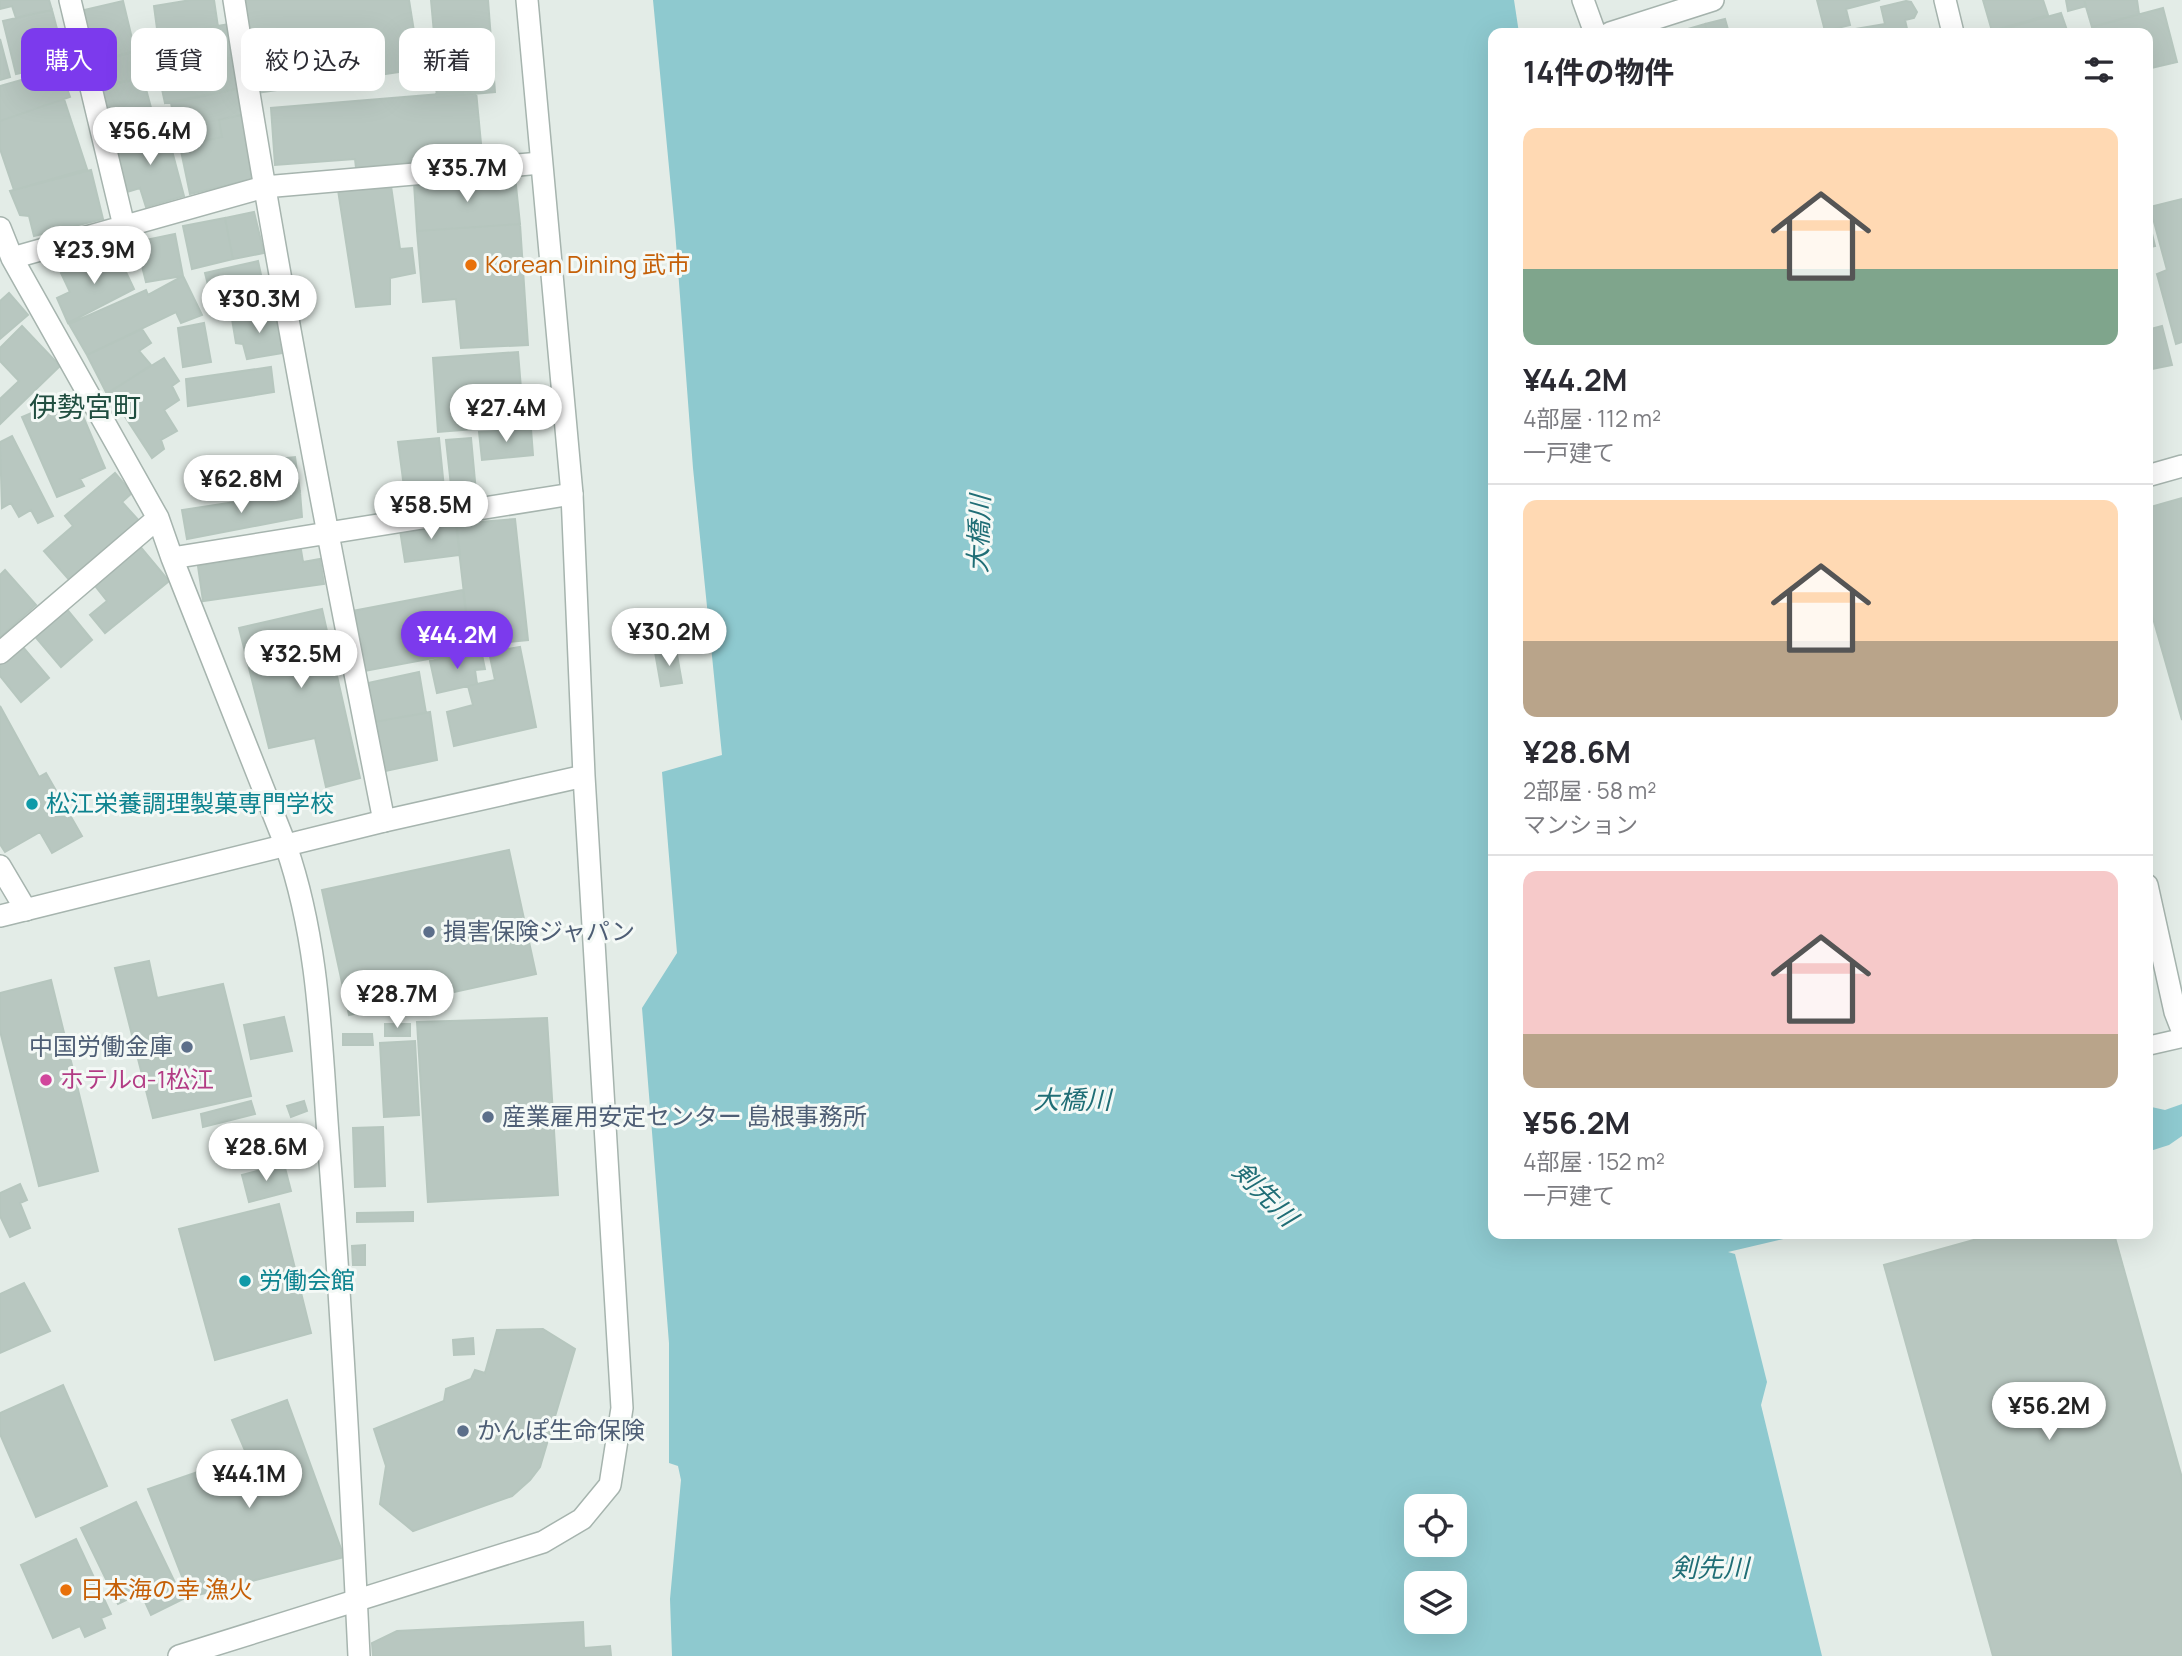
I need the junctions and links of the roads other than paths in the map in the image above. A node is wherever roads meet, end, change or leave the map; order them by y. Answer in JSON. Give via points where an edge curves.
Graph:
{"nodes":[{"id":1,"x":70,"y":0,"type":"edge"},
{"id":2,"x":234,"y":0,"type":"edge"},
{"id":3,"x":527,"y":0,"type":"edge"},
{"id":4,"x":1583,"y":0,"type":"edge"},
{"id":5,"x":1713,"y":0,"type":"edge"},
{"id":6,"x":1945,"y":0,"type":"edge"},
{"id":7,"x":1593,"y":28,"type":"edge"},
{"id":8,"x":1630,"y":28,"type":"edge"},
{"id":9,"x":1952,"y":28,"type":"edge"},
{"id":10,"x":541,"y":163,"type":"junction"},
{"id":11,"x":264,"y":187,"type":"junction"},
{"id":12,"x":124,"y":226,"type":"junction"},
{"id":13,"x":0,"y":228,"type":"edge"},
{"id":14,"x":12,"y":258,"type":"junction"},
{"id":15,"x":2182,"y":466,"type":"edge"},
{"id":16,"x":2153,"y":474,"type":"edge"},
{"id":17,"x":572,"y":494,"type":"junction"},
{"id":18,"x":158,"y":518,"type":"junction"},
{"id":19,"x":328,"y":533,"type":"junction"},
{"id":20,"x":172,"y":558,"type":"junction"},
{"id":21,"x":0,"y":653,"type":"edge"},
{"id":22,"x":584,"y":776,"type":"junction"},
{"id":23,"x":384,"y":821,"type":"junction"},
{"id":24,"x":286,"y":846,"type":"junction"},
{"id":25,"x":0,"y":866,"type":"edge"},
{"id":26,"x":26,"y":910,"type":"junction"},
{"id":27,"x":2153,"y":912,"type":"edge"},
{"id":28,"x":0,"y":916,"type":"edge"},
{"id":29,"x":2182,"y":1030,"type":"edge"},
{"id":30,"x":2182,"y":1038,"type":"edge"},
{"id":31,"x":2153,"y":1045,"type":"edge"},
{"id":32,"x":356,"y":1601,"type":"junction"},
{"id":33,"x":179,"y":1656,"type":"edge"},
{"id":34,"x":359,"y":1656,"type":"edge"}],
"edges":[{"from":1,"to":12,"type":"street"},
{"from":2,"to":11,"type":"street"},
{"from":3,"to":10,"type":"street"},
{"from":4,"to":7,"type":"street"},
{"from":5,"to":8,"type":"street"},
{"from":6,"to":9,"type":"street"},
{"from":10,"to":11,"type":"street"},
{"from":10,"to":17,"type":"street"},
{"from":11,"to":12,"type":"street"},
{"from":11,"to":19,"type":"street"},
{"from":12,"to":14,"type":"street"},
{"from":13,"to":14,"type":"street"},
{"from":14,"to":18,"type":"street"},
{"from":15,"to":16,"type":"street"},
{"from":17,"to":19,"type":"street"},
{"from":17,"to":22,"type":"street"},
{"from":18,"to":20,"type":"street"},
{"from":18,"to":21,"type":"street"},
{"from":19,"to":20,"type":"street"},
{"from":19,"to":23,"type":"street"},
{"from":20,"to":24,"type":"street"},
{"from":22,"to":23,"type":"street"},
{"from":22,"to":32,"type":"street","via":[[622,1408],[610,1485],[582,1519],[543,1542]]},
{"from":23,"to":24,"type":"street"},
{"from":24,"to":26,"type":"street"},
{"from":24,"to":32,"type":"street","via":[[301,889],[316,973]]},
{"from":25,"to":26,"type":"street"},
{"from":26,"to":28,"type":"street"},
{"from":27,"to":29,"type":"street"},
{"from":30,"to":31,"type":"lane"},
{"from":32,"to":33,"type":"street"},
{"from":32,"to":34,"type":"street"}]}
